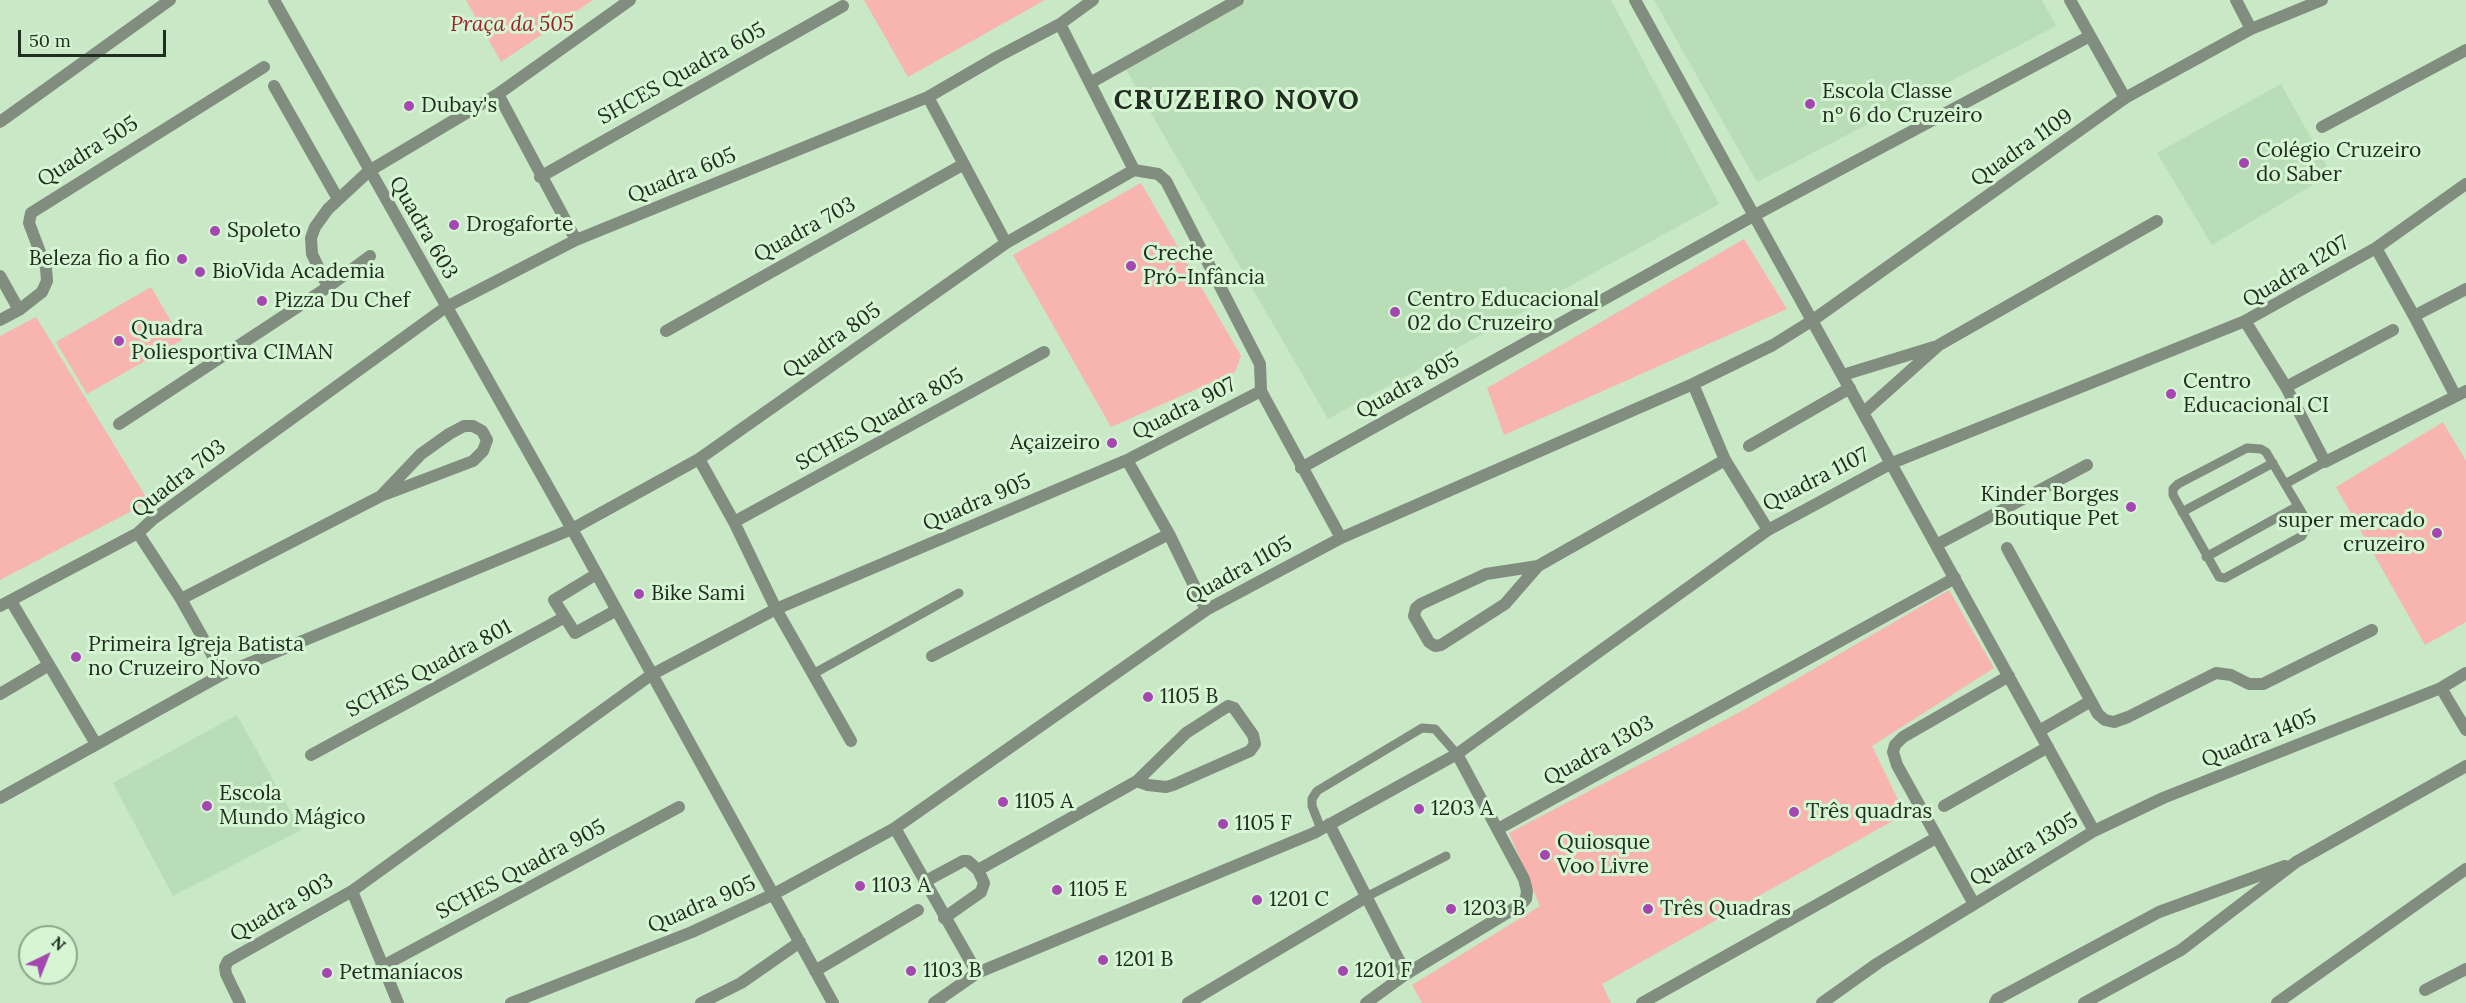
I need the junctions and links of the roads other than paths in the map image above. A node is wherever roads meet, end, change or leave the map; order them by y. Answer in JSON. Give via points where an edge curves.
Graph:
{"nodes":[{"id":1,"x":170,"y":0,"type":"edge"},
{"id":2,"x":274,"y":0,"type":"edge"},
{"id":3,"x":630,"y":0,"type":"edge"},
{"id":4,"x":1093,"y":0,"type":"edge"},
{"id":5,"x":1238,"y":0,"type":"edge"},
{"id":6,"x":1635,"y":0,"type":"edge"},
{"id":7,"x":2070,"y":0,"type":"edge"},
{"id":8,"x":2236,"y":0,"type":"edge"},
{"id":9,"x":2322,"y":0,"type":"edge"},
{"id":10,"x":843,"y":6,"type":"dead end"},
{"id":11,"x":1060,"y":24,"type":"junction"},
{"id":12,"x":2251,"y":30,"type":"junction"},
{"id":13,"x":2090,"y":36,"type":"junction"},
{"id":14,"x":2466,"y":51,"type":"edge"},
{"id":15,"x":264,"y":67,"type":"dead end"},
{"id":16,"x":1090,"y":83,"type":"junction"},
{"id":17,"x":274,"y":86,"type":"dead end"},
{"id":18,"x":498,"y":94,"type":"junction"},
{"id":19,"x":928,"y":97,"type":"junction"},
{"id":20,"x":2125,"y":98,"type":"junction"},
{"id":21,"x":0,"y":122,"type":"edge"},
{"id":22,"x":2322,"y":127,"type":"dead end"},
{"id":23,"x":964,"y":164,"type":"junction"},
{"id":24,"x":1134,"y":170,"type":"junction"},
{"id":25,"x":369,"y":171,"type":"junction"},
{"id":26,"x":540,"y":177,"type":"junction"},
{"id":27,"x":2466,"y":184,"type":"edge"},
{"id":28,"x":339,"y":199,"type":"junction"},
{"id":29,"x":1755,"y":215,"type":"junction"},
{"id":30,"x":2157,"y":222,"type":"dead end"},
{"id":31,"x":576,"y":240,"type":"junction"},
{"id":32,"x":1006,"y":243,"type":"junction"},
{"id":33,"x":2376,"y":248,"type":"junction"},
{"id":34,"x":370,"y":256,"type":"dead end"},
{"id":35,"x":0,"y":276,"type":"edge"},
{"id":36,"x":328,"y":286,"type":"junction"},
{"id":37,"x":2466,"y":290,"type":"edge"},
{"id":38,"x":446,"y":307,"type":"junction"},
{"id":39,"x":19,"y":310,"type":"junction"},
{"id":40,"x":2414,"y":316,"type":"junction"},
{"id":41,"x":0,"y":320,"type":"edge"},
{"id":42,"x":1813,"y":320,"type":"junction"},
{"id":43,"x":2245,"y":321,"type":"junction"},
{"id":44,"x":2393,"y":330,"type":"dead end"},
{"id":45,"x":666,"y":331,"type":"dead end"},
{"id":46,"x":1939,"y":345,"type":"junction"},
{"id":47,"x":1044,"y":352,"type":"dead end"},
{"id":48,"x":1843,"y":375,"type":"junction"},
{"id":49,"x":1693,"y":384,"type":"junction"},
{"id":50,"x":2286,"y":387,"type":"junction"},
{"id":51,"x":1850,"y":388,"type":"junction"},
{"id":52,"x":1261,"y":392,"type":"junction"},
{"id":53,"x":2460,"y":393,"type":"edge"},
{"id":54,"x":1864,"y":412,"type":"junction"},
{"id":55,"x":119,"y":424,"type":"dead end"},
{"id":56,"x":1749,"y":446,"type":"dead end"},
{"id":57,"x":699,"y":459,"type":"junction"},
{"id":58,"x":1127,"y":460,"type":"junction"},
{"id":59,"x":1725,"y":460,"type":"junction"},
{"id":60,"x":2325,"y":462,"type":"junction"},
{"id":61,"x":1892,"y":463,"type":"junction"},
{"id":62,"x":2272,"y":463,"type":"junction"},
{"id":63,"x":2087,"y":465,"type":"dead end"},
{"id":64,"x":1301,"y":468,"type":"junction"},
{"id":65,"x":2285,"y":484,"type":"junction"},
{"id":66,"x":381,"y":495,"type":"junction"},
{"id":67,"x":2298,"y":507,"type":"junction"},
{"id":68,"x":2182,"y":512,"type":"junction"},
{"id":69,"x":734,"y":522,"type":"junction"},
{"id":70,"x":572,"y":529,"type":"junction"},
{"id":71,"x":1768,"y":530,"type":"junction"},
{"id":72,"x":138,"y":533,"type":"junction"},
{"id":73,"x":1169,"y":534,"type":"junction"},
{"id":74,"x":1341,"y":538,"type":"junction"},
{"id":75,"x":1938,"y":544,"type":"junction"},
{"id":76,"x":2007,"y":548,"type":"dead end"},
{"id":77,"x":2206,"y":557,"type":"junction"},
{"id":78,"x":1538,"y":566,"type":"junction"},
{"id":79,"x":595,"y":575,"type":"junction"},
{"id":80,"x":1955,"y":578,"type":"junction"},
{"id":81,"x":959,"y":593,"type":"dead end"},
{"id":82,"x":181,"y":599,"type":"junction"},
{"id":83,"x":6,"y":604,"type":"edge"},
{"id":84,"x":776,"y":609,"type":"junction"},
{"id":85,"x":1206,"y":610,"type":"junction"},
{"id":86,"x":615,"y":611,"type":"junction"},
{"id":87,"x":565,"y":617,"type":"junction"},
{"id":88,"x":2372,"y":630,"type":"dead end"},
{"id":89,"x":932,"y":656,"type":"dead end"},
{"id":90,"x":49,"y":665,"type":"junction"},
{"id":91,"x":2466,"y":673,"type":"edge"},
{"id":92,"x":223,"y":674,"type":"junction"},
{"id":93,"x":813,"y":674,"type":"junction"},
{"id":94,"x":651,"y":675,"type":"junction"},
{"id":95,"x":2009,"y":676,"type":"junction"},
{"id":96,"x":2441,"y":688,"type":"junction"},
{"id":97,"x":0,"y":694,"type":"edge"},
{"id":98,"x":2091,"y":702,"type":"junction"},
{"id":99,"x":2466,"y":730,"type":"edge"},
{"id":100,"x":2039,"y":731,"type":"junction"},
{"id":101,"x":851,"y":741,"type":"dead end"},
{"id":102,"x":96,"y":744,"type":"junction"},
{"id":103,"x":2048,"y":747,"type":"junction"},
{"id":104,"x":1457,"y":754,"type":"junction"},
{"id":105,"x":311,"y":755,"type":"dead end"},
{"id":106,"x":2466,"y":766,"type":"edge"},
{"id":107,"x":1137,"y":781,"type":"junction"},
{"id":108,"x":0,"y":798,"type":"edge"},
{"id":109,"x":1944,"y":806,"type":"dead end"},
{"id":110,"x":679,"y":807,"type":"dead end"},
{"id":111,"x":1325,"y":826,"type":"junction"},
{"id":112,"x":894,"y":828,"type":"junction"},
{"id":113,"x":1498,"y":829,"type":"junction"},
{"id":114,"x":2094,"y":831,"type":"junction"},
{"id":115,"x":1936,"y":838,"type":"junction"},
{"id":116,"x":1446,"y":856,"type":"dead end"},
{"id":117,"x":2296,"y":862,"type":"junction"},
{"id":118,"x":2466,"y":869,"type":"edge"},
{"id":119,"x":978,"y":870,"type":"junction"},
{"id":120,"x":924,"y":882,"type":"junction"},
{"id":121,"x":352,"y":891,"type":"junction"},
{"id":122,"x":774,"y":894,"type":"junction"},
{"id":123,"x":1368,"y":896,"type":"junction"},
{"id":124,"x":1974,"y":904,"type":"junction"},
{"id":125,"x":918,"y":910,"type":"dead end"},
{"id":126,"x":944,"y":918,"type":"junction"},
{"id":127,"x":800,"y":942,"type":"junction"},
{"id":128,"x":381,"y":967,"type":"junction"},
{"id":129,"x":2466,"y":969,"type":"edge"},
{"id":130,"x":815,"y":970,"type":"junction"},
{"id":131,"x":977,"y":973,"type":"junction"},
{"id":132,"x":1407,"y":974,"type":"junction"},
{"id":133,"x":2425,"y":990,"type":"dead end"},
{"id":134,"x":240,"y":1003,"type":"edge"},
{"id":135,"x":398,"y":1003,"type":"edge"},
{"id":136,"x":511,"y":1003,"type":"edge"},
{"id":137,"x":701,"y":1003,"type":"edge"},
{"id":138,"x":833,"y":1003,"type":"edge"},
{"id":139,"x":934,"y":1003,"type":"edge"},
{"id":140,"x":1188,"y":1003,"type":"edge"},
{"id":141,"x":1366,"y":1003,"type":"edge"},
{"id":142,"x":1642,"y":1003,"type":"edge"},
{"id":143,"x":1822,"y":1003,"type":"edge"},
{"id":144,"x":1995,"y":1003,"type":"edge"},
{"id":145,"x":2084,"y":1003,"type":"edge"},
{"id":146,"x":2277,"y":1003,"type":"edge"}],
"edges":[{"from":1,"to":21,"type":"street"},
{"from":2,"to":25,"type":"street"},
{"from":3,"to":18,"type":"street"},
{"from":4,"to":11,"type":"street","name":"Quadra 605"},
{"from":5,"to":16,"type":"street"},
{"from":6,"to":29,"type":"street"},
{"from":7,"to":13,"type":"street"},
{"from":8,"to":12,"type":"street"},
{"from":9,"to":12,"type":"street","name":"Quadra 1109"},
{"from":10,"to":26,"type":"street","name":"SHCES Quadra 605"},
{"from":11,"to":16,"type":"street"},
{"from":11,"to":19,"type":"street","name":"Quadra 605"},
{"from":12,"to":20,"type":"street","name":"Quadra 1109"},
{"from":13,"to":20,"type":"street"},
{"from":13,"to":29,"type":"street","name":"Quadra 805"},
{"from":14,"to":22,"type":"street"},
{"from":15,"to":39,"type":"street","name":"Quadra 505","via":[[38,206],[29,223],[47,281],[42,292]]},
{"from":16,"to":24,"type":"street"},
{"from":17,"to":28,"type":"street"},
{"from":18,"to":25,"type":"street","name":"Quadra 603"},
{"from":18,"to":26,"type":"street"},
{"from":19,"to":23,"type":"street"},
{"from":19,"to":31,"type":"street","name":"Quadra 605"},
{"from":20,"to":42,"type":"street","name":"Quadra 1109"},
{"from":23,"to":32,"type":"street"},
{"from":23,"to":45,"type":"street","name":"Quadra 703"},
{"from":24,"to":32,"type":"street","name":"Quadra 805"},
{"from":24,"to":52,"type":"street","via":[[1158,174],[1166,181],[1260,364]]},
{"from":25,"to":28,"type":"street"},
{"from":25,"to":38,"type":"street","name":"Quadra 603"},
{"from":26,"to":31,"type":"street"},
{"from":27,"to":33,"type":"street"},
{"from":28,"to":36,"type":"street","via":[[315,227],[311,238],[312,254]]},
{"from":29,"to":42,"type":"street"},
{"from":29,"to":64,"type":"street","name":"Quadra 805"},
{"from":30,"to":46,"type":"street"},
{"from":31,"to":38,"type":"street","name":"Quadra 603"},
{"from":32,"to":57,"type":"street","name":"Quadra 805"},
{"from":33,"to":40,"type":"street","name":"Quadra 1207"},
{"from":33,"to":43,"type":"street","name":"Quadra 1207"},
{"from":34,"to":36,"type":"street"},
{"from":35,"to":39,"type":"street"},
{"from":36,"to":55,"type":"street"},
{"from":37,"to":40,"type":"street"},
{"from":38,"to":70,"type":"street"},
{"from":38,"to":72,"type":"street","name":"Quadra 703"},
{"from":39,"to":41,"type":"street"},
{"from":40,"to":53,"type":"street","name":"Quadra 1207"},
{"from":42,"to":48,"type":"street"},
{"from":42,"to":49,"type":"street","via":[[1773,345]]},
{"from":43,"to":50,"type":"street","name":"Quadra 1207"},
{"from":43,"to":61,"type":"street"},
{"from":44,"to":50,"type":"street"},
{"from":46,"to":48,"type":"street"},
{"from":46,"to":54,"type":"street"},
{"from":47,"to":69,"type":"street","name":"SCHES Quadra 805"},
{"from":48,"to":51,"type":"street"},
{"from":49,"to":59,"type":"street","name":"Quadra 1107"},
{"from":49,"to":74,"type":"street","name":"Quadra 1105"},
{"from":50,"to":60,"type":"street","name":"Quadra 1207"},
{"from":51,"to":54,"type":"street"},
{"from":51,"to":56,"type":"street"},
{"from":52,"to":58,"type":"street","name":"Quadra 907"},
{"from":52,"to":64,"type":"street","name":"Quadra 907"},
{"from":53,"to":60,"type":"street","name":"Quadra 1207"},
{"from":54,"to":61,"type":"street"},
{"from":57,"to":69,"type":"street"},
{"from":57,"to":70,"type":"street"},
{"from":58,"to":73,"type":"street","name":"Quadra 907"},
{"from":58,"to":84,"type":"street","name":"Quadra 905"},
{"from":59,"to":71,"type":"street","name":"Quadra 1107"},
{"from":59,"to":78,"type":"street"},
{"from":60,"to":65,"type":"lane","name":"Quadra 1207"},
{"from":61,"to":71,"type":"street","name":"Quadra 1107"},
{"from":61,"to":75,"type":"street","name":"Quadra 1305"},
{"from":62,"to":65,"type":"lane"},
{"from":62,"to":68,"type":"lane"},
{"from":62,"to":68,"type":"lane","via":[[2261,449],[2247,448],[2178,484],[2173,495]]},
{"from":63,"to":75,"type":"street"},
{"from":64,"to":74,"type":"street","name":"Quadra 907"},
{"from":65,"to":67,"type":"lane"},
{"from":66,"to":66,"type":"street","via":[[473,460],[483,451],[487,440],[482,431],[464,426],[449,434],[421,454]]},
{"from":66,"to":82,"type":"street"},
{"from":67,"to":77,"type":"lane"},
{"from":67,"to":77,"type":"lane","via":[[2307,521],[2302,536],[2225,578],[2216,574]]},
{"from":68,"to":77,"type":"lane"},
{"from":69,"to":84,"type":"street"},
{"from":70,"to":79,"type":"street"},
{"from":70,"to":92,"type":"street"},
{"from":71,"to":104,"type":"street"},
{"from":72,"to":82,"type":"street","name":"Quadra 703"},
{"from":72,"to":83,"type":"street"},
{"from":73,"to":85,"type":"street","name":"Quadra 907"},
{"from":73,"to":89,"type":"street"},
{"from":74,"to":85,"type":"street","name":"Quadra 1105"},
{"from":75,"to":80,"type":"street","name":"Quadra 1305"},
{"from":76,"to":98,"type":"street"},
{"from":78,"to":78,"type":"street","via":[[1486,574],[1421,604],[1414,616],[1429,642],[1442,645],[1505,604]]},
{"from":79,"to":86,"type":"street"},
{"from":79,"to":87,"type":"street","via":[[554,600]]},
{"from":80,"to":95,"type":"street","name":"Quadra 1305"},
{"from":80,"to":113,"type":"street","name":"Quadra 1303"},
{"from":81,"to":93,"type":"lane"},
{"from":82,"to":92,"type":"street","name":"Quadra 703"},
{"from":83,"to":90,"type":"street"},
{"from":84,"to":93,"type":"street"},
{"from":84,"to":94,"type":"street","name":"Quadra 905"},
{"from":85,"to":112,"type":"street","name":"Quadra 1105"},
{"from":86,"to":87,"type":"street","via":[[575,633]]},
{"from":86,"to":94,"type":"street"},
{"from":87,"to":105,"type":"street","name":"SCHES Quadra 801"},
{"from":88,"to":98,"type":"street","via":[[2263,684],[2216,673],[2114,722],[2098,714]]},
{"from":90,"to":97,"type":"street"},
{"from":90,"to":102,"type":"street"},
{"from":91,"to":96,"type":"street","name":"Quadra 1405"},
{"from":92,"to":102,"type":"street"},
{"from":93,"to":101,"type":"street"},
{"from":94,"to":121,"type":"street","name":"Quadra 905"},
{"from":94,"to":122,"type":"street","name":"Quadra 905"},
{"from":95,"to":100,"type":"street","name":"Quadra 1305"},
{"from":95,"to":115,"type":"street","name":"Quadra 1305","via":[[1894,745],[1897,765]]},
{"from":96,"to":99,"type":"street"},
{"from":96,"to":114,"type":"street","name":"Quadra 1405","via":[[2163,798]]},
{"from":98,"to":100,"type":"street"},
{"from":100,"to":103,"type":"street","name":"Quadra 1305"},
{"from":102,"to":108,"type":"street"},
{"from":103,"to":109,"type":"street"},
{"from":103,"to":114,"type":"street","name":"Quadra 1305"},
{"from":104,"to":111,"type":"street"},
{"from":104,"to":111,"type":"lane","via":[[1435,729],[1422,728],[1317,791],[1312,807]]},
{"from":104,"to":113,"type":"street"},
{"from":106,"to":117,"type":"street"},
{"from":107,"to":107,"type":"street","via":[[1173,785],[1250,751],[1255,744],[1253,735],[1228,706],[1186,733]]},
{"from":107,"to":119,"type":"street"},
{"from":110,"to":128,"type":"street","name":"SCHES Quadra 905"},
{"from":111,"to":123,"type":"street"},
{"from":111,"to":131,"type":"street"},
{"from":112,"to":120,"type":"street"},
{"from":112,"to":122,"type":"street","name":"Quadra 1105"},
{"from":113,"to":132,"type":"street","via":[[1524,879],[1526,899]]},
{"from":114,"to":124,"type":"street","name":"Quadra 1305"},
{"from":115,"to":124,"type":"street","name":"Quadra 1305"},
{"from":115,"to":142,"type":"street"},
{"from":116,"to":123,"type":"lane"},
{"from":117,"to":144,"type":"street","via":[[2159,912]]},
{"from":117,"to":145,"type":"street","via":[[2181,950]]},
{"from":118,"to":146,"type":"street"},
{"from":119,"to":120,"type":"street","via":[[963,861]]},
{"from":119,"to":126,"type":"street","via":[[984,883],[981,892]]},
{"from":120,"to":126,"type":"street"},
{"from":121,"to":128,"type":"street","name":"Quadra 903"},
{"from":121,"to":134,"type":"street","name":"Quadra 903","via":[[228,962],[226,974]]},
{"from":122,"to":127,"type":"street"},
{"from":122,"to":136,"type":"street","name":"Quadra 905","via":[[692,932]]},
{"from":123,"to":132,"type":"street"},
{"from":123,"to":140,"type":"street"},
{"from":124,"to":143,"type":"street"},
{"from":125,"to":130,"type":"street"},
{"from":126,"to":131,"type":"street"},
{"from":127,"to":130,"type":"street"},
{"from":127,"to":137,"type":"street","via":[[741,983]]},
{"from":128,"to":135,"type":"street","name":"Quadra 903"},
{"from":129,"to":133,"type":"street"},
{"from":130,"to":138,"type":"street"},
{"from":131,"to":139,"type":"street"},
{"from":132,"to":141,"type":"street"}]}
